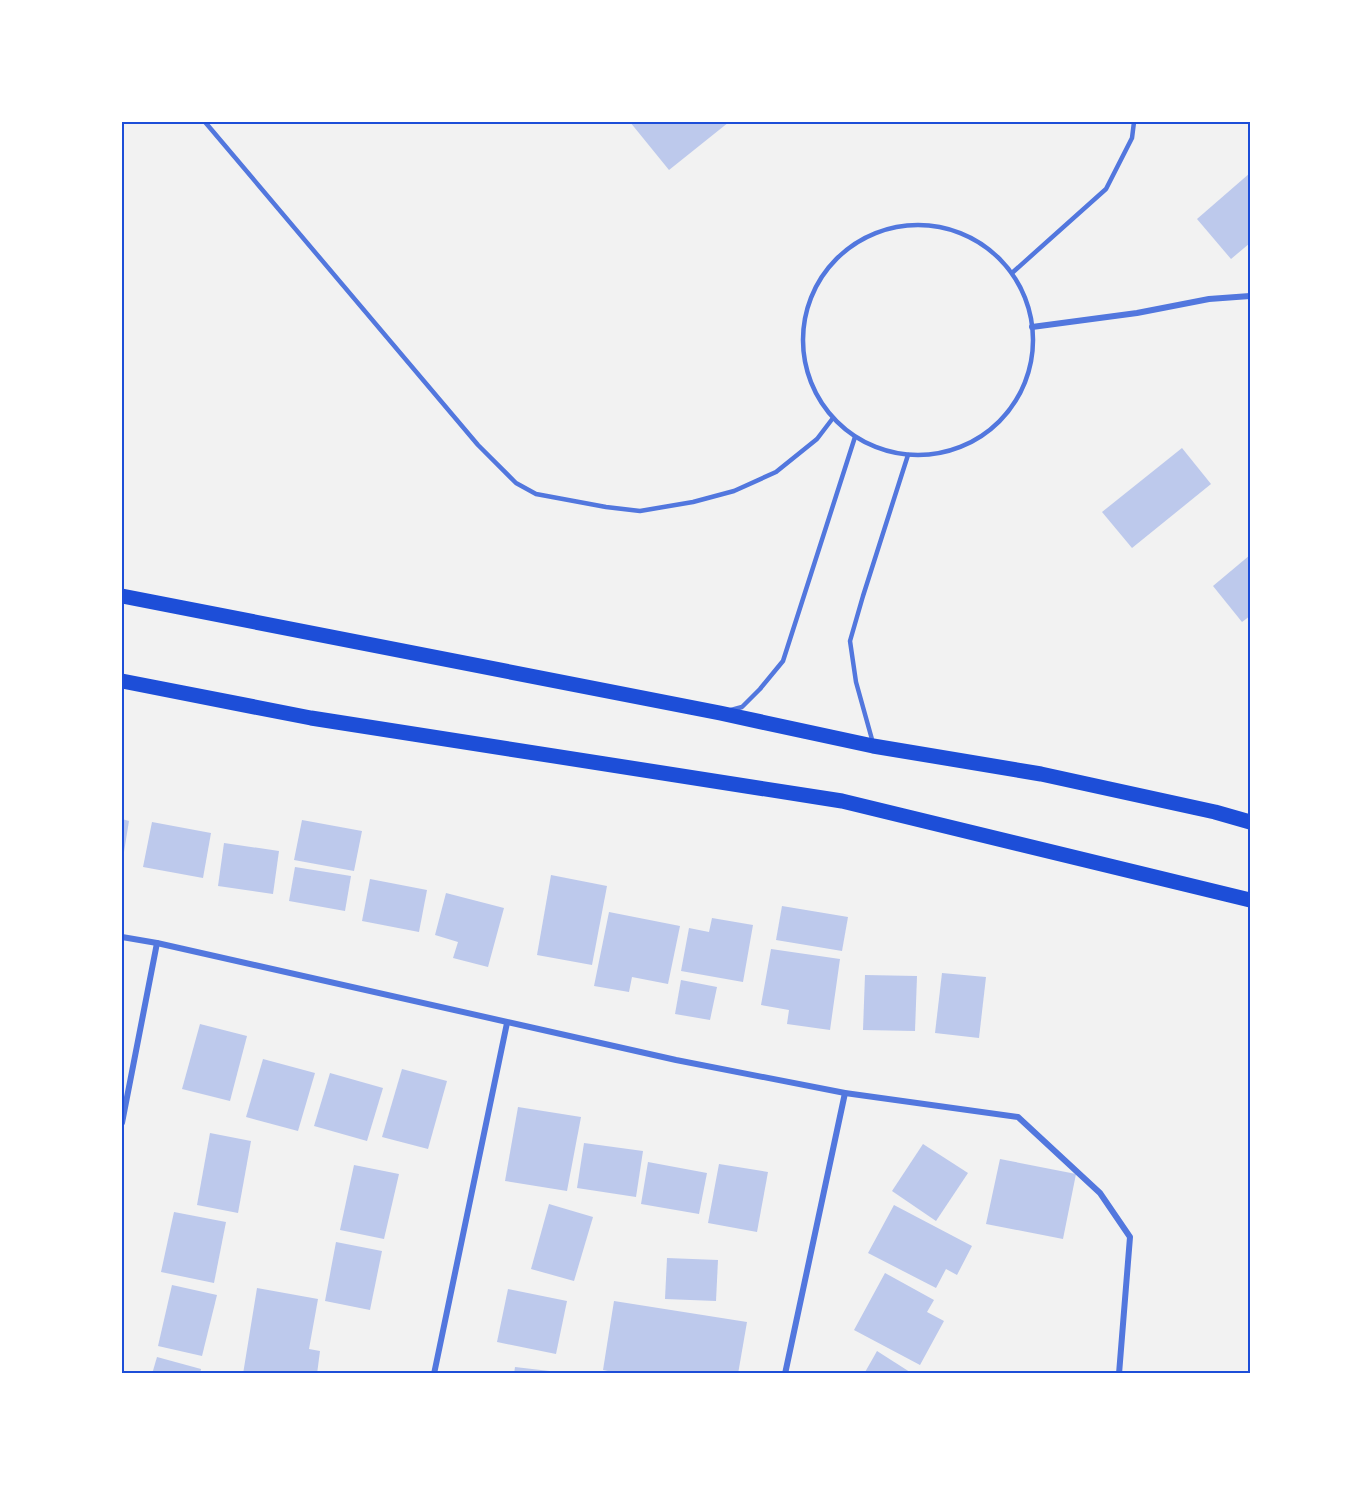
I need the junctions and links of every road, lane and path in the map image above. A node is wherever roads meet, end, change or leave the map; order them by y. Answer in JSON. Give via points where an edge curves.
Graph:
{"nodes":[{"id":1,"x":205,"y":122,"type":"edge"},
{"id":2,"x":1134,"y":122,"type":"edge"},
{"id":3,"x":1012,"y":273,"type":"junction"},
{"id":4,"x":1251,"y":296,"type":"edge"},
{"id":5,"x":1032,"y":327,"type":"junction"},
{"id":6,"x":833,"y":418,"type":"junction"},
{"id":7,"x":855,"y":437,"type":"junction"},
{"id":8,"x":908,"y":455,"type":"junction"},
{"id":9,"x":122,"y":596,"type":"edge"},
{"id":10,"x":122,"y":681,"type":"edge"},
{"id":11,"x":720,"y":713,"type":"junction"},
{"id":12,"x":873,"y":746,"type":"junction"},
{"id":13,"x":1251,"y":822,"type":"edge"},
{"id":14,"x":1251,"y":900,"type":"edge"},
{"id":15,"x":122,"y":937,"type":"edge"},
{"id":16,"x":156,"y":943,"type":"junction"},
{"id":17,"x":507,"y":1023,"type":"junction"},
{"id":18,"x":845,"y":1093,"type":"junction"},
{"id":19,"x":122,"y":1124,"type":"edge"},
{"id":20,"x":434,"y":1374,"type":"edge"},
{"id":21,"x":785,"y":1374,"type":"edge"},
{"id":22,"x":1119,"y":1374,"type":"edge"}],
"edges":[{"from":1,"to":6,"type":"lane","via":[[478,445],[516,483],[536,494],[640,511],[693,502],[734,491],[776,472],[818,439]]},
{"from":2,"to":3,"type":"lane","via":[[1132,138],[1106,189]]},
{"from":3,"to":5,"type":"lane","via":[[1026,299]]},
{"from":3,"to":6,"type":"lane","via":[[993,252],[969,236],[941,227],[913,225],[884,230],[857,242],[835,260],[818,284],[806,311],[802,339],[806,368],[816,395]]},
{"from":4,"to":5,"type":"street"},
{"from":5,"to":8,"type":"lane","via":[[1032,356],[1024,384],[1010,409],[990,430],[964,445],[937,453]]},
{"from":6,"to":7,"type":"lane"},
{"from":7,"to":8,"type":"lane","via":[[872,446]]},
{"from":7,"to":11,"type":"lane","via":[[783,661],[742,707]]},
{"from":8,"to":12,"type":"lane","via":[[850,641]]},
{"from":9,"to":11,"type":"main road"},
{"from":10,"to":14,"type":"main road","via":[[311,718],[842,801]]},
{"from":11,"to":12,"type":"main road"},
{"from":12,"to":13,"type":"main road","via":[[1041,774]]},
{"from":15,"to":16,"type":"street"},
{"from":16,"to":17,"type":"street"},
{"from":16,"to":19,"type":"street"},
{"from":17,"to":18,"type":"street"},
{"from":17,"to":20,"type":"street"},
{"from":18,"to":21,"type":"street"},
{"from":18,"to":22,"type":"street","via":[[1018,1117],[1100,1193],[1130,1237]]}]}
